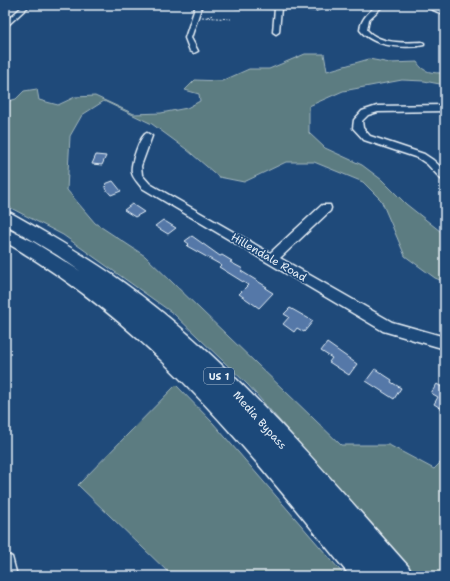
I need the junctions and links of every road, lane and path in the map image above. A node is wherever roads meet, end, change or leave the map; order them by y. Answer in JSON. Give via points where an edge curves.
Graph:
{"nodes":[{"id":1,"x":27,"y":5,"type":"edge"},
{"id":2,"x":199,"y":5,"type":"edge"},
{"id":3,"x":236,"y":5,"type":"edge"},
{"id":4,"x":326,"y":5,"type":"edge"},
{"id":5,"x":381,"y":5,"type":"edge"},
{"id":6,"x":425,"y":5,"type":"edge"},
{"id":7,"x":278,"y":6,"type":"junction"},
{"id":8,"x":445,"y":12,"type":"edge"},
{"id":9,"x":213,"y":15,"type":"dead end"},
{"id":10,"x":195,"y":17,"type":"junction"},
{"id":11,"x":206,"y":17,"type":"junction"},
{"id":12,"x":231,"y":19,"type":"dead end"},
{"id":13,"x":5,"y":26,"type":"edge"},
{"id":14,"x":276,"y":32,"type":"dead end"},
{"id":15,"x":422,"y":44,"type":"dead end"},
{"id":16,"x":194,"y":51,"type":"dead end"},
{"id":17,"x":445,"y":108,"type":"edge"},
{"id":18,"x":147,"y":136,"type":"dead end"},
{"id":19,"x":445,"y":177,"type":"edge"},
{"id":20,"x":326,"y":208,"type":"dead end"},
{"id":21,"x":5,"y":217,"type":"edge"},
{"id":22,"x":5,"y":234,"type":"edge"},
{"id":23,"x":272,"y":258,"type":"junction"},
{"id":24,"x":445,"y":343,"type":"edge"},
{"id":25,"x":5,"y":564,"type":"edge"},
{"id":26,"x":7,"y":576,"type":"edge"},
{"id":27,"x":369,"y":576,"type":"edge"},
{"id":28,"x":398,"y":576,"type":"edge"}],
"edges":[{"from":1,"to":13,"type":"street"},
{"from":2,"to":10,"type":"street"},
{"from":3,"to":7,"type":"street"},
{"from":4,"to":7,"type":"street","via":[[316,8]]},
{"from":5,"to":15,"type":"street","via":[[363,23],[366,33],[372,38],[392,44]]},
{"from":6,"to":8,"type":"street"},
{"from":7,"to":14,"type":"street"},
{"from":9,"to":11,"type":"path"},
{"from":10,"to":11,"type":"path"},
{"from":10,"to":16,"type":"street","via":[[188,38]]},
{"from":11,"to":12,"type":"path"},
{"from":17,"to":19,"type":"street","via":[[377,109],[365,113],[358,120],[358,128],[367,138],[421,156]]},
{"from":18,"to":23,"type":"street","name":"Hillendale Road","via":[[136,166],[137,175],[146,186]]},
{"from":20,"to":23,"type":"street"},
{"from":21,"to":28,"type":"highway","name":"Media Bypass","number":"US 1","via":[[43,237],[93,269],[174,333],[234,392]]},
{"from":22,"to":27,"type":"highway","name":"Media Bypass","number":"US 1","via":[[29,247],[105,299],[190,372],[254,440]]},
{"from":23,"to":24,"type":"street","name":"Hillendale Road","via":[[388,327]]},
{"from":25,"to":26,"type":"street"}]}
